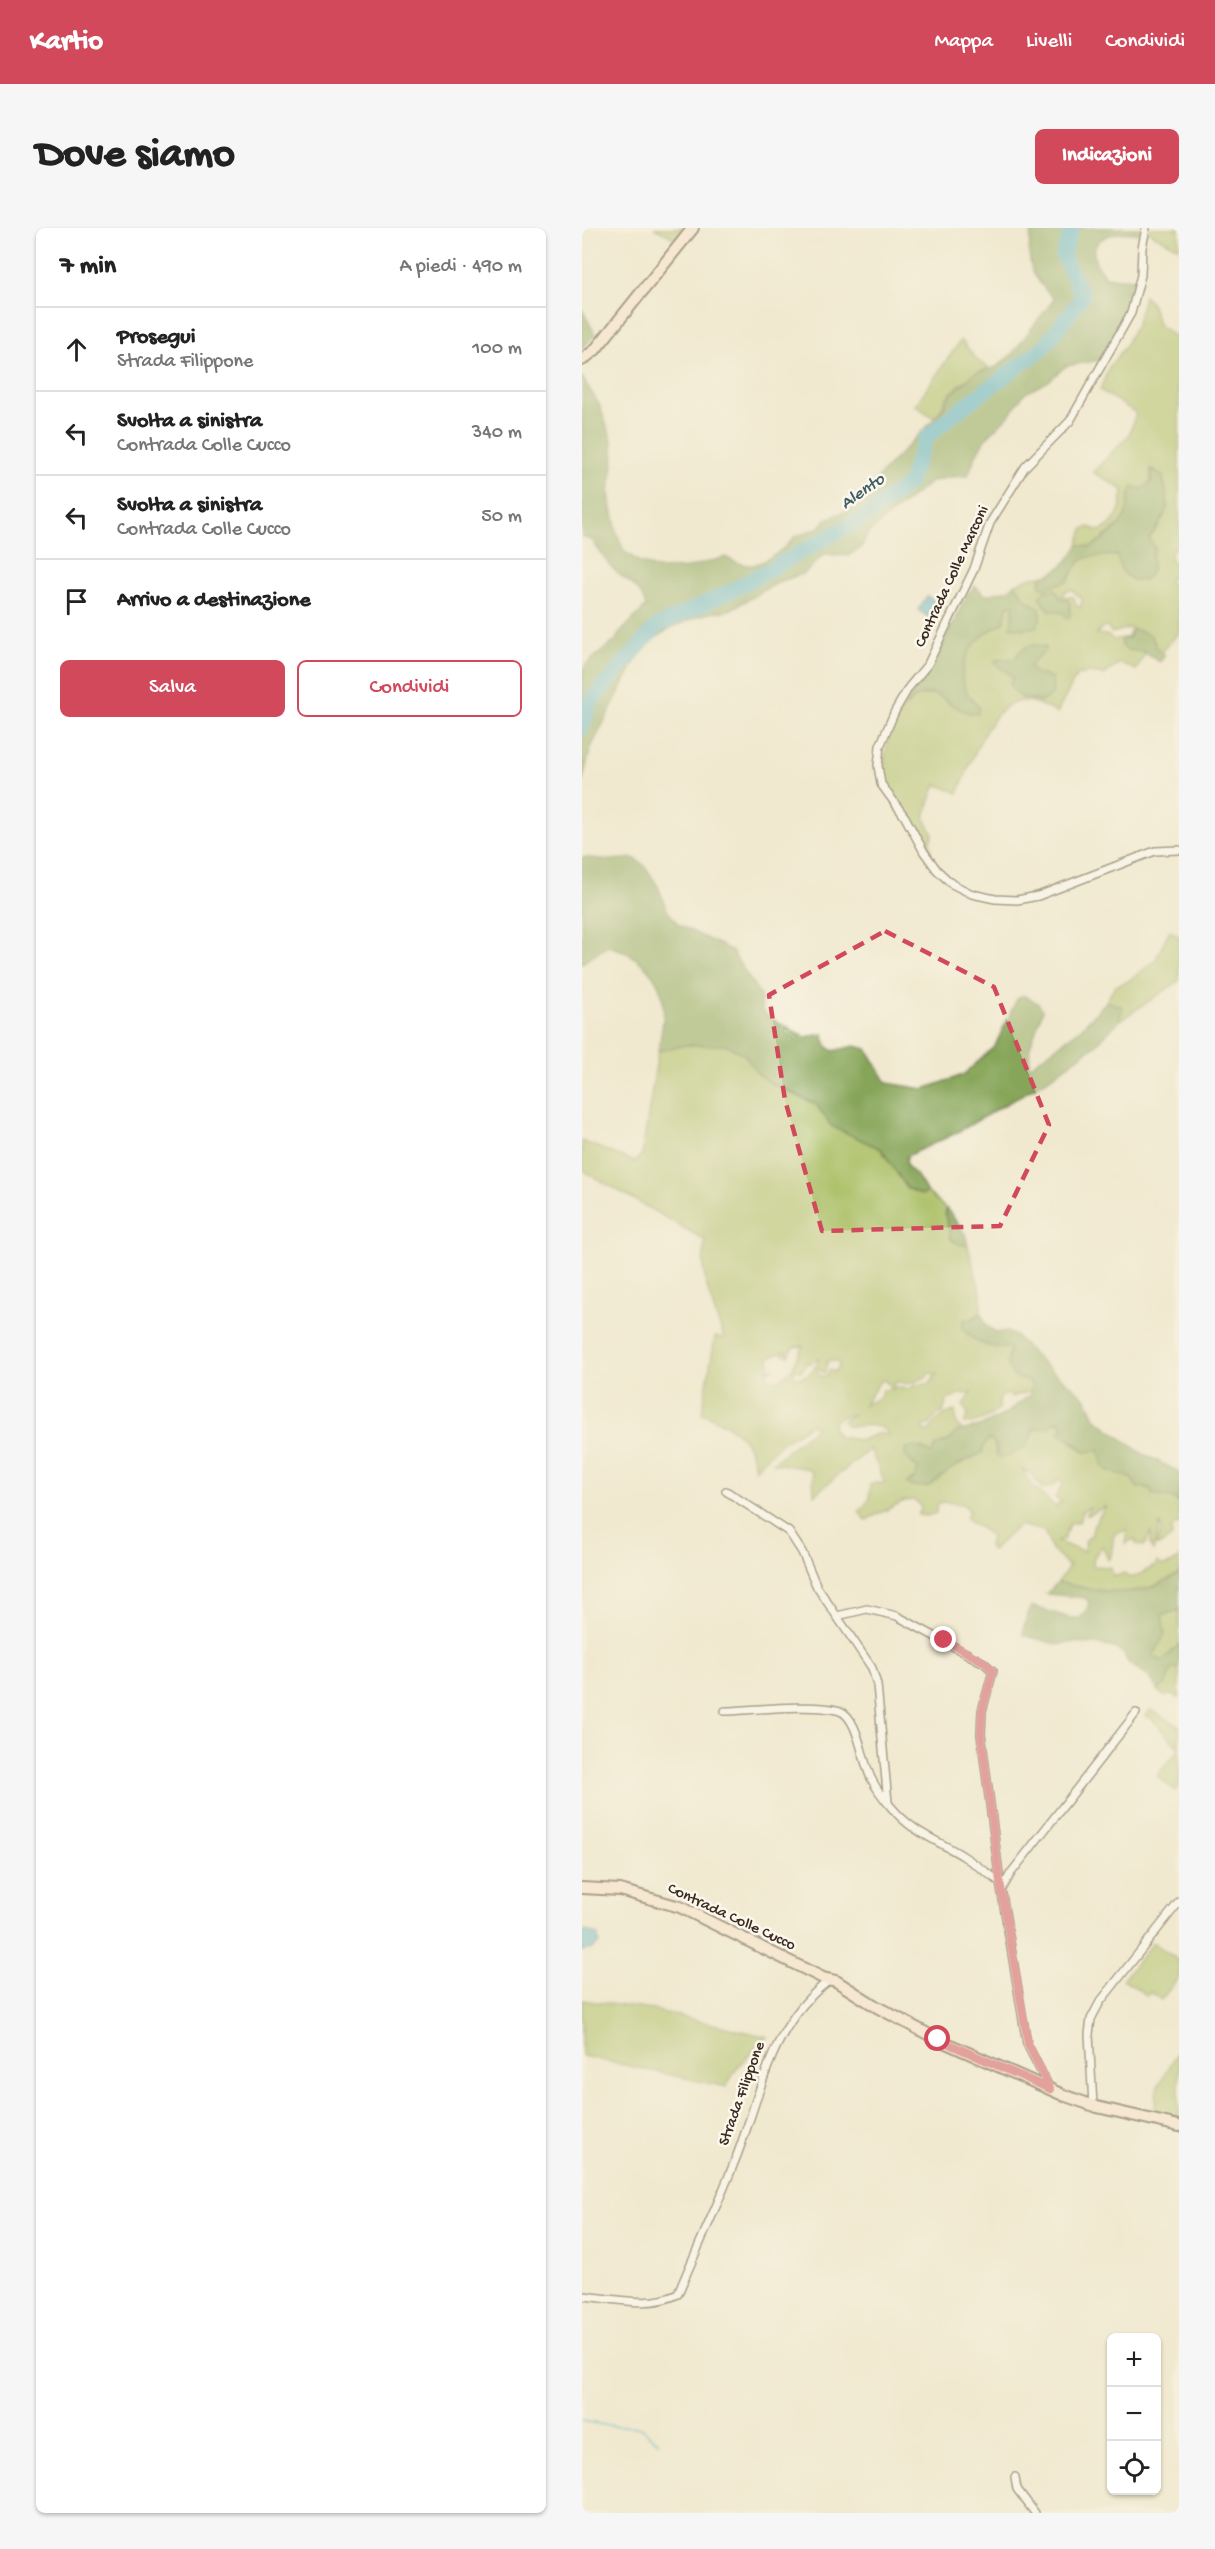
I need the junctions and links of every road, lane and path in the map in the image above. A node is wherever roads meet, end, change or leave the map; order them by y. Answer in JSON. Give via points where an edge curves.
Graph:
{"nodes":[{"id":1,"x":693,"y":228,"type":"edge"},
{"id":2,"x":1146,"y":228,"type":"edge"},
{"id":3,"x":582,"y":360,"type":"edge"},
{"id":4,"x":1179,"y":850,"type":"edge"},
{"id":5,"x":726,"y":1491,"type":"dead end"},
{"id":6,"x":837,"y":1616,"type":"junction"},
{"id":7,"x":725,"y":1711,"type":"dead end"},
{"id":8,"x":1136,"y":1713,"type":"dead end"},
{"id":9,"x":888,"y":1802,"type":"junction"},
{"id":10,"x":1001,"y":1885,"type":"junction"},
{"id":11,"x":582,"y":1888,"type":"edge"},
{"id":12,"x":1179,"y":1902,"type":"edge"},
{"id":13,"x":830,"y":1980,"type":"junction"},
{"id":14,"x":1050,"y":2089,"type":"junction"},
{"id":15,"x":1093,"y":2105,"type":"junction"},
{"id":16,"x":1179,"y":2126,"type":"edge"},
{"id":17,"x":582,"y":2296,"type":"edge"},
{"id":18,"x":1015,"y":2477,"type":"dead end"},
{"id":19,"x":1035,"y":2513,"type":"edge"}],
"edges":[{"from":1,"to":3,"type":"street","via":[[595,350]]},
{"from":2,"to":4,"type":"street","name":"Contrada Colle Marconi","via":[[1141,275],[1131,313],[1070,420],[1025,466],[990,523],[974,569],[928,664],[909,687],[880,746],[879,766],[881,784],[930,861],[952,884],[972,894],[1017,900],[1038,896],[1155,851]]},
{"from":5,"to":6,"type":"street","via":[[789,1532]]},
{"from":6,"to":9,"type":"street","via":[[872,1668],[877,1685]]},
{"from":6,"to":10,"type":"street","via":[[867,1609],[897,1616],[984,1662],[993,1671],[982,1711],[981,1734]]},
{"from":7,"to":9,"type":"street","via":[[786,1708],[839,1711],[848,1716],[872,1781]]},
{"from":8,"to":10,"type":"street"},
{"from":9,"to":10,"type":"street","via":[[913,1828],[966,1858]]},
{"from":10,"to":14,"type":"street","via":[[1028,2044]]},
{"from":11,"to":13,"type":"street","name":"Contrada Colle Cucco","via":[[620,1890],[680,1907]]},
{"from":12,"to":15,"type":"street","via":[[1100,2002],[1091,2019]]},
{"from":13,"to":14,"type":"street","via":[[938,2039]]},
{"from":13,"to":17,"type":"street","name":"Strada Filippone","via":[[789,2022],[776,2044],[735,2162],[678,2294],[650,2302]]},
{"from":14,"to":15,"type":"street"},
{"from":15,"to":16,"type":"street"},
{"from":18,"to":19,"type":"street","via":[[1017,2489]]}]}
